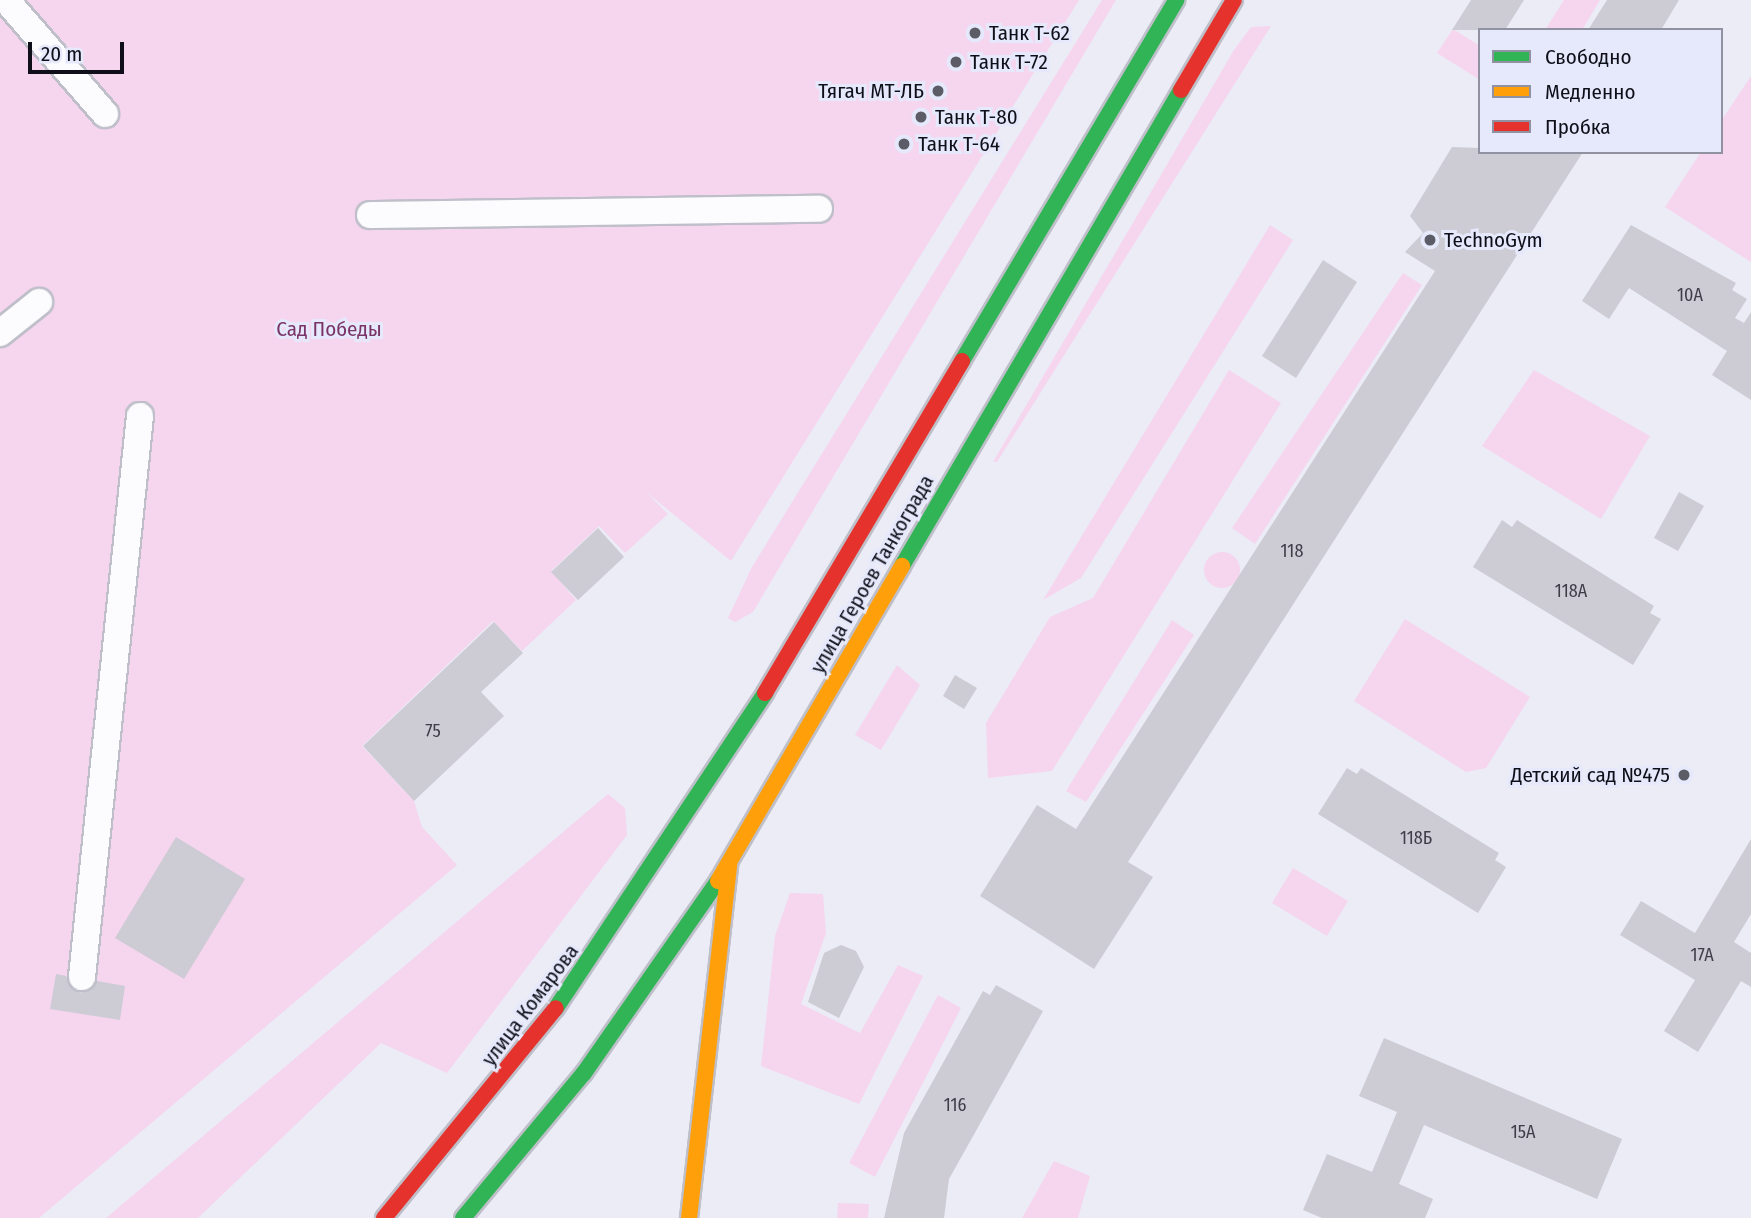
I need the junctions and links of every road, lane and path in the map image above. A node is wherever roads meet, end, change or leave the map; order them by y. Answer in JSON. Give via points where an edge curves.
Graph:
{"nodes":[{"id":1,"x":6,"y":0,"type":"edge"},
{"id":2,"x":1176,"y":0,"type":"edge"},
{"id":3,"x":1234,"y":0,"type":"edge"},
{"id":4,"x":105,"y":114,"type":"dead end"},
{"id":5,"x":819,"y":209,"type":"dead end"},
{"id":6,"x":370,"y":215,"type":"dead end"},
{"id":7,"x":39,"y":302,"type":"dead end"},
{"id":8,"x":0,"y":333,"type":"edge"},
{"id":9,"x":140,"y":416,"type":"dead end"},
{"id":10,"x":698,"y":812,"type":"joint"},
{"id":11,"x":715,"y":841,"type":"dead end"},
{"id":12,"x":729,"y":865,"type":"junction"},
{"id":13,"x":82,"y":977,"type":"dead end"},
{"id":14,"x":384,"y":1218,"type":"edge"},
{"id":15,"x":463,"y":1218,"type":"edge"},
{"id":16,"x":689,"y":1218,"type":"edge"}],
"edges":[{"from":1,"to":4,"type":"street"},
{"from":2,"to":10,"type":"main road","name":"улица Героев Танкограда"},
{"from":3,"to":12,"type":"main road","name":"улица Героев Танкограда"},
{"from":5,"to":6,"type":"street"},
{"from":7,"to":8,"type":"street"},
{"from":9,"to":13,"type":"street"},
{"from":10,"to":14,"type":"main road","name":"улица Комарова","via":[[536,1039]]},
{"from":11,"to":12,"type":"main road"},
{"from":12,"to":15,"type":"main road","via":[[584,1073]]},
{"from":12,"to":16,"type":"main road","name":"улица Героев Танкограда"}]}
